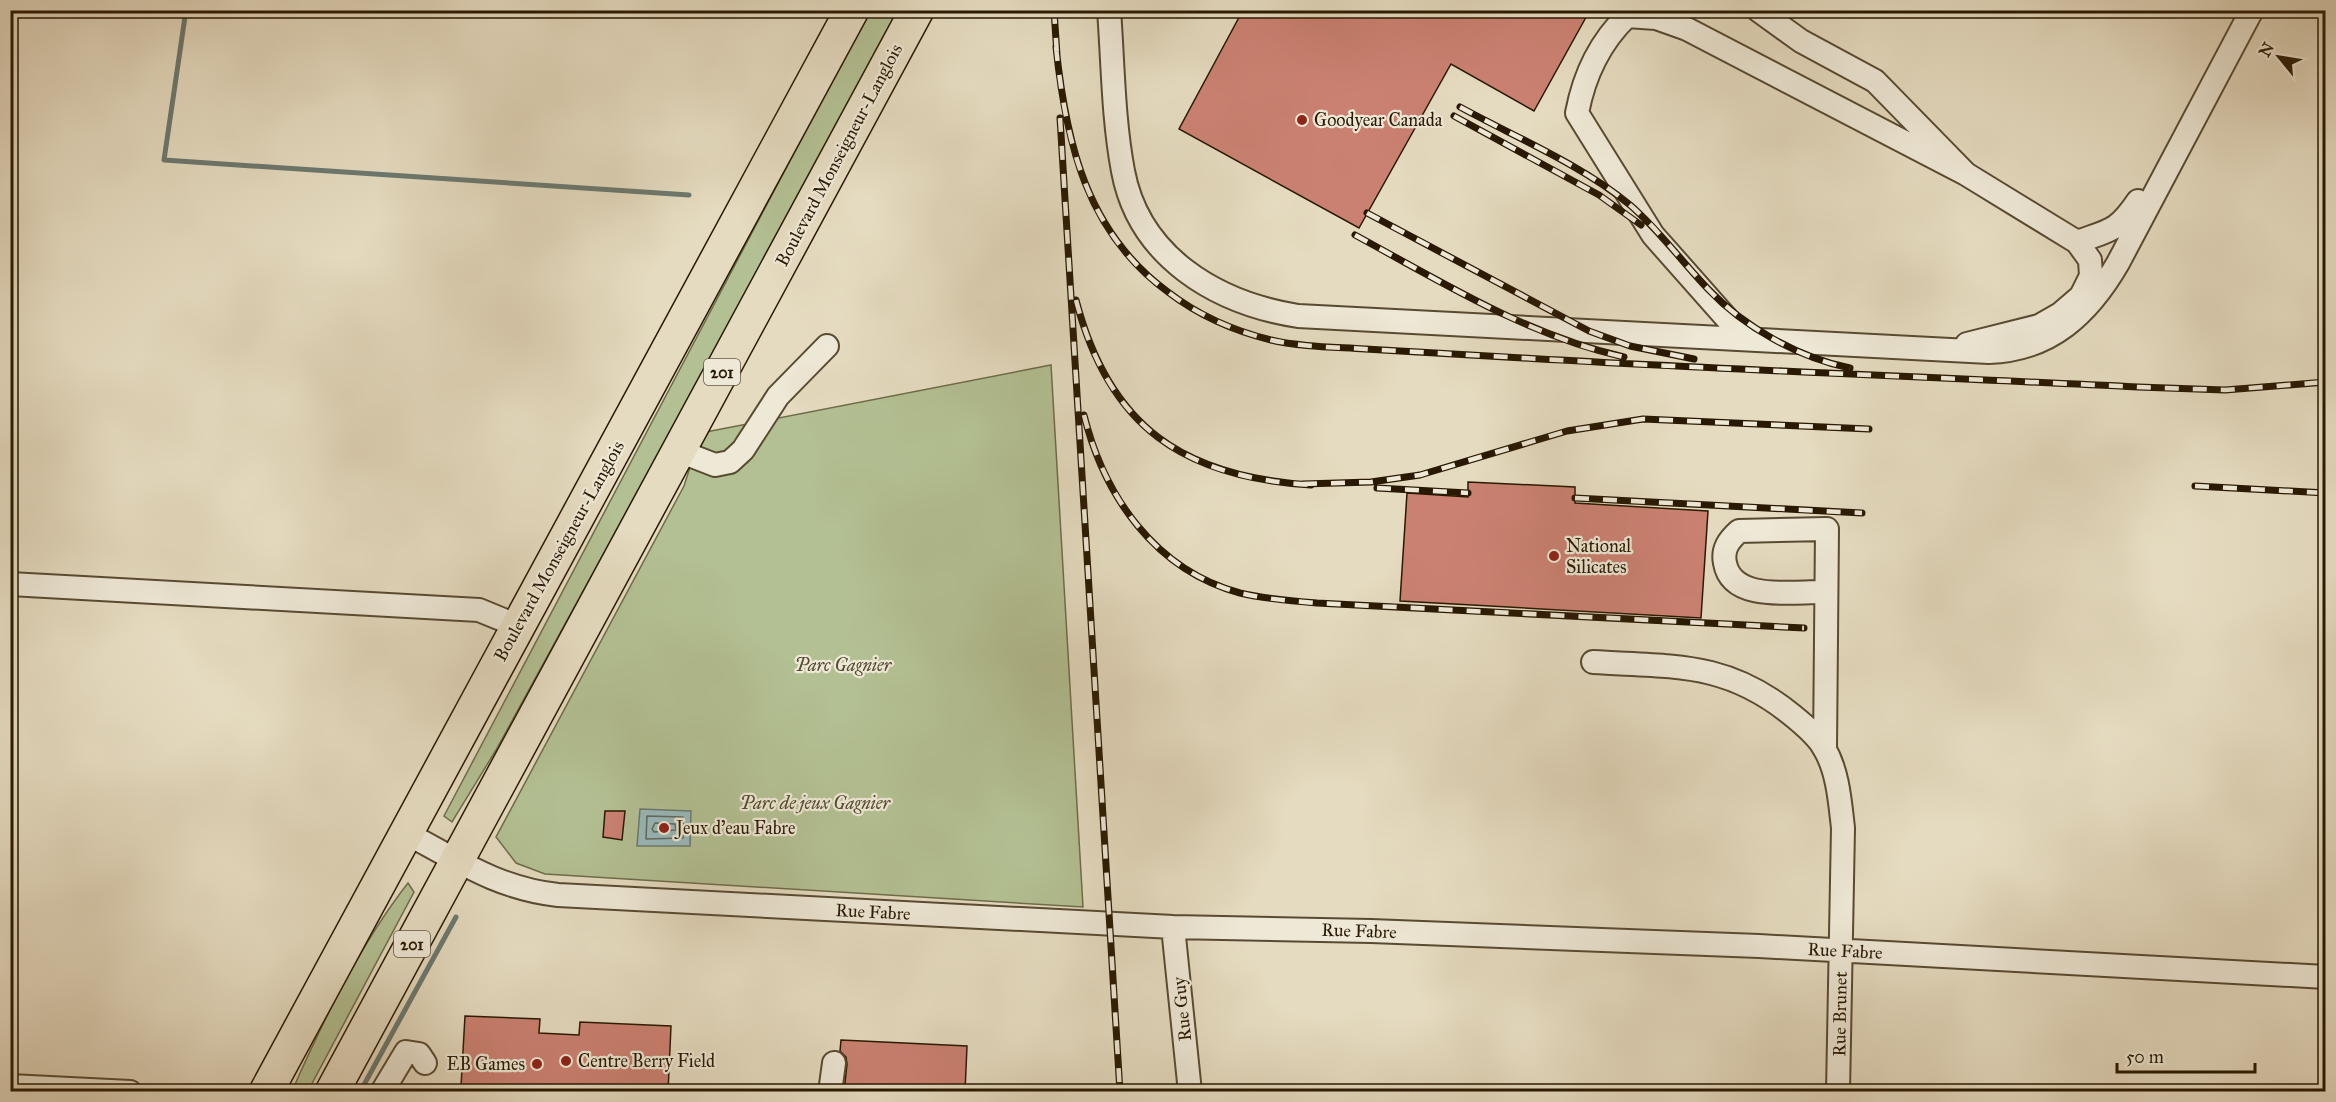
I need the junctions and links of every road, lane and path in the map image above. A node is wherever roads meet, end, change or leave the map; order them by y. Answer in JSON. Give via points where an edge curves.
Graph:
{"nodes":[{"id":1,"x":852,"y":10,"type":"edge"},
{"id":2,"x":917,"y":10,"type":"edge"},
{"id":3,"x":1109,"y":10,"type":"edge"},
{"id":4,"x":1758,"y":10,"type":"edge"},
{"id":5,"x":2252,"y":10,"type":"edge"},
{"id":6,"x":2201,"y":106,"type":"junction"},
{"id":7,"x":1966,"y":174,"type":"junction"},
{"id":8,"x":2077,"y":242,"type":"junction"},
{"id":9,"x":1745,"y":339,"type":"junction"},
{"id":10,"x":827,"y":346,"type":"dead end"},
{"id":11,"x":1944,"y":350,"type":"junction"},
{"id":12,"x":679,"y":451,"type":"junction"},
{"id":13,"x":10,"y":584,"type":"edge"},
{"id":14,"x":1826,"y":592,"type":"junction"},
{"id":15,"x":518,"y":626,"type":"junction"},
{"id":16,"x":1593,"y":662,"type":"dead end"},
{"id":17,"x":1824,"y":748,"type":"junction"},
{"id":18,"x":406,"y":833,"type":"junction"},
{"id":19,"x":457,"y":860,"type":"junction"},
{"id":20,"x":1173,"y":927,"type":"junction"},
{"id":21,"x":1840,"y":950,"type":"junction"},
{"id":22,"x":2325,"y":977,"type":"edge"},
{"id":23,"x":834,"y":1063,"type":"dead end"},
{"id":24,"x":425,"y":1064,"type":"dead end"},
{"id":25,"x":10,"y":1086,"type":"edge"},
{"id":26,"x":130,"y":1092,"type":"edge"},
{"id":27,"x":266,"y":1092,"type":"edge"},
{"id":28,"x":332,"y":1092,"type":"edge"},
{"id":29,"x":382,"y":1092,"type":"edge"},
{"id":30,"x":830,"y":1092,"type":"edge"},
{"id":31,"x":1190,"y":1092,"type":"edge"},
{"id":32,"x":1838,"y":1092,"type":"edge"}],
"edges":[{"from":1,"to":15,"type":"highway","name":"Boulevard Monseigneur-Langlois"},
{"from":2,"to":12,"type":"highway","name":"Boulevard Monseigneur-Langlois","number":"201"},
{"from":3,"to":9,"type":"street","via":[[1119,143],[1130,194],[1161,251],[1178,267],[1216,290],[1262,309],[1298,316]]},
{"from":4,"to":7,"type":"street","via":[[1801,40],[1875,81]]},
{"from":5,"to":6,"type":"street"},
{"from":6,"to":8,"type":"street","via":[[2125,220],[2110,232]]},
{"from":6,"to":11,"type":"street","via":[[2118,263],[2079,317],[2060,331],[2022,348],[1989,352]]},
{"from":7,"to":8,"type":"street"},
{"from":7,"to":9,"type":"street","via":[[1687,29],[1656,18],[1628,16],[1612,30],[1583,82],[1577,113],[1653,235]]},
{"from":8,"to":11,"type":"street","via":[[2090,260],[2091,276],[2081,296],[2060,314],[2039,326]]},
{"from":9,"to":11,"type":"street"},
{"from":10,"to":12,"type":"street","via":[[778,396],[743,450],[729,462],[715,465]]},
{"from":12,"to":19,"type":"highway","name":"Boulevard Monseigneur-Langlois","number":"201"},
{"from":13,"to":15,"type":"street","via":[[479,610]]},
{"from":14,"to":14,"type":"street","via":[[1827,529],[1738,531],[1728,541],[1724,557],[1727,574],[1737,584],[1754,591]]},
{"from":14,"to":17,"type":"street"},
{"from":15,"to":18,"type":"highway","name":"Boulevard Monseigneur-Langlois"},
{"from":16,"to":17,"type":"street","via":[[1696,669],[1726,676],[1781,706],[1806,726]]},
{"from":17,"to":21,"type":"street","name":"Rue Brunet","via":[[1839,791],[1843,828]]},
{"from":18,"to":19,"type":"street","name":"Rue Fabre"},
{"from":18,"to":27,"type":"highway","name":"Boulevard Monseigneur-Langlois"},
{"from":19,"to":20,"type":"street","name":"Rue Fabre","via":[[502,884],[546,894]]},
{"from":19,"to":28,"type":"highway","name":"Boulevard Monseigneur-Langlois","number":"201"},
{"from":20,"to":21,"type":"street","name":"Rue Fabre"},
{"from":20,"to":31,"type":"street","name":"Rue Guy"},
{"from":21,"to":22,"type":"street","name":"Rue Fabre"},
{"from":21,"to":32,"type":"street","name":"Rue Brunet"},
{"from":23,"to":30,"type":"street"},
{"from":24,"to":29,"type":"street","via":[[419,1054],[406,1052]]},
{"from":25,"to":26,"type":"street"}]}
